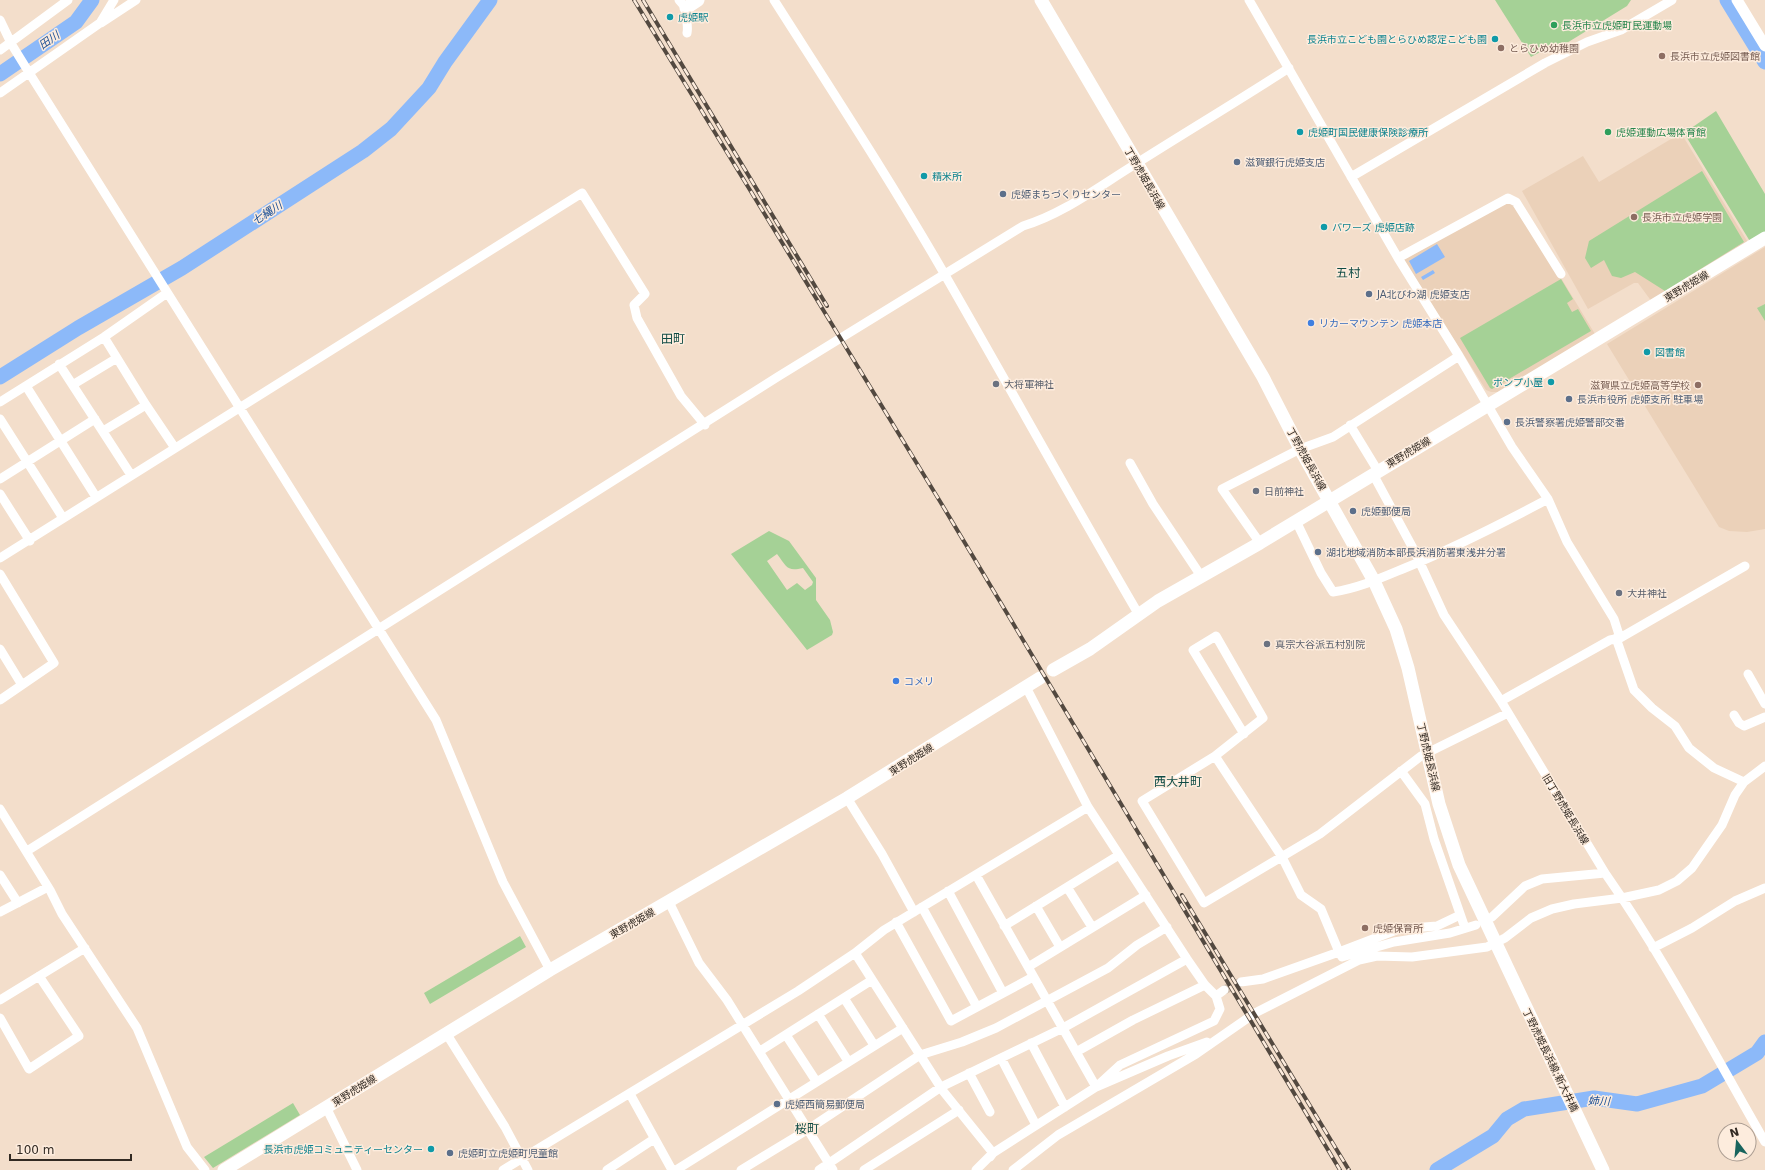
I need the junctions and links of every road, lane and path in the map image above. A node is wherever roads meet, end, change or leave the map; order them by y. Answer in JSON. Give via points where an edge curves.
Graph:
{"nodes":[{"id":1,"x":68,"y":0,"type":"edge"},
{"id":2,"x":114,"y":0,"type":"edge"},
{"id":3,"x":136,"y":0,"type":"edge"},
{"id":4,"x":698,"y":0,"type":"edge"},
{"id":5,"x":774,"y":0,"type":"edge"},
{"id":6,"x":1041,"y":0,"type":"edge"},
{"id":7,"x":1249,"y":0,"type":"edge"},
{"id":8,"x":1672,"y":0,"type":"edge"},
{"id":9,"x":1737,"y":0,"type":"edge"},
{"id":10,"x":682,"y":4,"type":"edge"},
{"id":11,"x":0,"y":20,"type":"edge"},
{"id":12,"x":100,"y":23,"type":"junction"},
{"id":13,"x":688,"y":33,"type":"dead end"},
{"id":14,"x":11,"y":43,"type":"junction"},
{"id":15,"x":1765,"y":46,"type":"edge"},
{"id":16,"x":0,"y":50,"type":"edge"},
{"id":17,"x":1289,"y":68,"type":"junction"},
{"id":18,"x":29,"y":72,"type":"junction"},
{"id":19,"x":0,"y":93,"type":"edge"},
{"id":20,"x":1136,"y":163,"type":"junction"},
{"id":21,"x":1351,"y":177,"type":"junction"},
{"id":22,"x":1765,"y":238,"type":"edge"},
{"id":23,"x":1398,"y":258,"type":"junction"},
{"id":24,"x":945,"y":274,"type":"junction"},
{"id":25,"x":1561,"y":274,"type":"dead end"},
{"id":26,"x":167,"y":292,"type":"junction"},
{"id":27,"x":104,"y":337,"type":"junction"},
{"id":28,"x":1459,"y":356,"type":"junction"},
{"id":29,"x":117,"y":358,"type":"junction"},
{"id":30,"x":59,"y":364,"type":"junction"},
{"id":31,"x":74,"y":384,"type":"junction"},
{"id":32,"x":26,"y":386,"type":"junction"},
{"id":33,"x":0,"y":402,"type":"edge"},
{"id":34,"x":146,"y":405,"type":"junction"},
{"id":35,"x":1487,"y":405,"type":"junction"},
{"id":36,"x":240,"y":408,"type":"junction"},
{"id":37,"x":94,"y":419,"type":"junction"},
{"id":38,"x":0,"y":420,"type":"edge"},
{"id":39,"x":704,"y":425,"type":"junction"},
{"id":40,"x":1350,"y":426,"type":"junction"},
{"id":41,"x":103,"y":431,"type":"junction"},
{"id":42,"x":61,"y":441,"type":"junction"},
{"id":43,"x":175,"y":448,"type":"junction"},
{"id":44,"x":1300,"y":449,"type":"junction"},
{"id":45,"x":27,"y":462,"type":"junction"},
{"id":46,"x":1130,"y":463,"type":"dead end"},
{"id":47,"x":1375,"y":472,"type":"junction"},
{"id":48,"x":131,"y":475,"type":"junction"},
{"id":49,"x":0,"y":479,"type":"edge"},
{"id":50,"x":0,"y":494,"type":"edge"},
{"id":51,"x":96,"y":497,"type":"junction"},
{"id":52,"x":1548,"y":499,"type":"junction"},
{"id":53,"x":1330,"y":500,"type":"junction"},
{"id":54,"x":63,"y":518,"type":"junction"},
{"id":55,"x":1296,"y":521,"type":"junction"},
{"id":56,"x":30,"y":541,"type":"junction"},
{"id":57,"x":1260,"y":544,"type":"junction"},
{"id":58,"x":0,"y":558,"type":"edge"},
{"id":59,"x":1420,"y":562,"type":"junction"},
{"id":60,"x":1745,"y":566,"type":"dead end"},
{"id":61,"x":0,"y":574,"type":"edge"},
{"id":62,"x":1201,"y":576,"type":"junction"},
{"id":63,"x":1374,"y":581,"type":"junction"},
{"id":64,"x":1139,"y":615,"type":"junction"},
{"id":65,"x":378,"y":629,"type":"junction"},
{"id":66,"x":1618,"y":638,"type":"junction"},
{"id":67,"x":0,"y":649,"type":"edge"},
{"id":68,"x":1053,"y":670,"type":"dead end"},
{"id":69,"x":1748,"y":674,"type":"dead end"},
{"id":70,"x":1040,"y":678,"type":"dead end"},
{"id":71,"x":22,"y":685,"type":"junction"},
{"id":72,"x":1026,"y":687,"type":"junction"},
{"id":73,"x":0,"y":700,"type":"edge"},
{"id":74,"x":1501,"y":701,"type":"junction"},
{"id":75,"x":1765,"y":704,"type":"edge"},
{"id":76,"x":1508,"y":713,"type":"junction"},
{"id":77,"x":1734,"y":715,"type":"dead end"},
{"id":78,"x":1765,"y":717,"type":"edge"},
{"id":79,"x":1244,"y":734,"type":"junction"},
{"id":80,"x":1428,"y":753,"type":"junction"},
{"id":81,"x":1215,"y":756,"type":"junction"},
{"id":82,"x":1765,"y":766,"type":"edge"},
{"id":83,"x":1401,"y":771,"type":"junction"},
{"id":84,"x":1744,"y":782,"type":"junction"},
{"id":85,"x":847,"y":798,"type":"junction"},
{"id":86,"x":1088,"y":807,"type":"junction"},
{"id":87,"x":0,"y":809,"type":"edge"},
{"id":88,"x":3,"y":820,"type":"edge"},
{"id":89,"x":26,"y":851,"type":"junction"},
{"id":90,"x":1120,"y":855,"type":"junction"},
{"id":91,"x":1282,"y":856,"type":"junction"},
{"id":92,"x":1605,"y":873,"type":"junction"},
{"id":93,"x":0,"y":875,"type":"edge"},
{"id":94,"x":976,"y":875,"type":"junction"},
{"id":95,"x":48,"y":887,"type":"junction"},
{"id":96,"x":1068,"y":887,"type":"junction"},
{"id":97,"x":1765,"y":888,"type":"edge"},
{"id":98,"x":948,"y":891,"type":"junction"},
{"id":99,"x":1146,"y":895,"type":"junction"},
{"id":100,"x":1622,"y":898,"type":"junction"},
{"id":101,"x":669,"y":902,"type":"junction"},
{"id":102,"x":18,"y":903,"type":"junction"},
{"id":103,"x":1036,"y":906,"type":"junction"},
{"id":104,"x":918,"y":910,"type":"junction"},
{"id":105,"x":0,"y":912,"type":"edge"},
{"id":106,"x":1460,"y":915,"type":"junction"},
{"id":107,"x":1492,"y":917,"type":"dead end"},
{"id":108,"x":896,"y":922,"type":"junction"},
{"id":109,"x":1476,"y":925,"type":"dead end"},
{"id":110,"x":1004,"y":926,"type":"junction"},
{"id":111,"x":1092,"y":927,"type":"junction"},
{"id":112,"x":1166,"y":927,"type":"junction"},
{"id":113,"x":1464,"y":928,"type":"junction"},
{"id":114,"x":1394,"y":942,"type":"junction"},
{"id":115,"x":1060,"y":947,"type":"junction"},
{"id":116,"x":1496,"y":947,"type":"junction"},
{"id":117,"x":85,"y":948,"type":"junction"},
{"id":118,"x":1652,"y":948,"type":"junction"},
{"id":119,"x":1340,"y":952,"type":"junction"},
{"id":120,"x":855,"y":953,"type":"junction"},
{"id":121,"x":1392,"y":955,"type":"junction"},
{"id":122,"x":1187,"y":959,"type":"junction"},
{"id":123,"x":1028,"y":967,"type":"junction"},
{"id":124,"x":550,"y":970,"type":"junction"},
{"id":125,"x":39,"y":976,"type":"junction"},
{"id":126,"x":1033,"y":976,"type":"junction"},
{"id":127,"x":872,"y":980,"type":"junction"},
{"id":128,"x":1241,"y":982,"type":"tunnel mouth"},
{"id":129,"x":1205,"y":985,"type":"junction"},
{"id":130,"x":1224,"y":990,"type":"tunnel mouth"},
{"id":131,"x":1003,"y":993,"type":"junction"},
{"id":132,"x":1216,"y":996,"type":"junction"},
{"id":133,"x":844,"y":998,"type":"junction"},
{"id":134,"x":0,"y":1000,"type":"edge"},
{"id":135,"x":1047,"y":1000,"type":"junction"},
{"id":136,"x":977,"y":1007,"type":"junction"},
{"id":137,"x":818,"y":1014,"type":"junction"},
{"id":138,"x":0,"y":1018,"type":"edge"},
{"id":139,"x":742,"y":1024,"type":"junction"},
{"id":140,"x":902,"y":1028,"type":"junction"},
{"id":141,"x":1063,"y":1028,"type":"junction"},
{"id":142,"x":446,"y":1033,"type":"junction"},
{"id":143,"x":786,"y":1035,"type":"junction"},
{"id":144,"x":1220,"y":1038,"type":"junction"},
{"id":145,"x":1031,"y":1043,"type":"junction"},
{"id":146,"x":874,"y":1045,"type":"junction"},
{"id":147,"x":760,"y":1051,"type":"junction"},
{"id":148,"x":1076,"y":1052,"type":"junction"},
{"id":149,"x":920,"y":1056,"type":"junction"},
{"id":150,"x":1001,"y":1058,"type":"junction"},
{"id":151,"x":848,"y":1061,"type":"junction"},
{"id":152,"x":969,"y":1073,"type":"junction"},
{"id":153,"x":816,"y":1081,"type":"junction"},
{"id":154,"x":941,"y":1086,"type":"junction"},
{"id":155,"x":1096,"y":1087,"type":"junction"},
{"id":156,"x":630,"y":1094,"type":"junction"},
{"id":157,"x":789,"y":1097,"type":"junction"},
{"id":158,"x":326,"y":1107,"type":"junction"},
{"id":159,"x":1065,"y":1107,"type":"junction"},
{"id":160,"x":959,"y":1110,"type":"junction"},
{"id":161,"x":990,"y":1112,"type":"dead end"},
{"id":162,"x":1036,"y":1125,"type":"junction"},
{"id":163,"x":807,"y":1130,"type":"junction"},
{"id":164,"x":654,"y":1139,"type":"junction"},
{"id":165,"x":1765,"y":1142,"type":"edge"},
{"id":166,"x":993,"y":1153,"type":"junction"},
{"id":167,"x":522,"y":1159,"type":"junction"},
{"id":168,"x":831,"y":1167,"type":"edge"},
{"id":169,"x":205,"y":1170,"type":"edge"},
{"id":170,"x":224,"y":1170,"type":"edge"},
{"id":171,"x":357,"y":1170,"type":"edge"},
{"id":172,"x":503,"y":1170,"type":"edge"},
{"id":173,"x":528,"y":1170,"type":"edge"},
{"id":174,"x":607,"y":1170,"type":"edge"},
{"id":175,"x":672,"y":1170,"type":"edge"},
{"id":176,"x":676,"y":1170,"type":"edge"},
{"id":177,"x":741,"y":1170,"type":"edge"},
{"id":178,"x":819,"y":1170,"type":"edge"},
{"id":179,"x":864,"y":1170,"type":"edge"},
{"id":180,"x":976,"y":1170,"type":"edge"},
{"id":181,"x":982,"y":1170,"type":"edge"},
{"id":182,"x":1013,"y":1170,"type":"edge"},
{"id":183,"x":1603,"y":1170,"type":"edge"}],
"edges":[{"from":1,"to":14,"type":"street"},
{"from":2,"to":12,"type":"street"},
{"from":3,"to":12,"type":"street"},
{"from":4,"to":10,"type":"main road"},
{"from":5,"to":24,"type":"street"},
{"from":6,"to":20,"type":"main road","name":"丁野虎姫長浜線"},
{"from":7,"to":17,"type":"street"},
{"from":8,"to":21,"type":"street","via":[[1610,38],[1587,42],[1570,55],[1545,63]]},
{"from":9,"to":15,"type":"street"},
{"from":10,"to":13,"type":"street","via":[[689,22]]},
{"from":11,"to":14,"type":"street"},
{"from":12,"to":18,"type":"street"},
{"from":14,"to":16,"type":"street"},
{"from":14,"to":18,"type":"street"},
{"from":17,"to":20,"type":"street"},
{"from":17,"to":21,"type":"street"},
{"from":18,"to":19,"type":"street"},
{"from":18,"to":26,"type":"street"},
{"from":20,"to":24,"type":"street","via":[[1061,210],[1023,226]]},
{"from":20,"to":44,"type":"main road","name":"丁野虎姫長浜線","via":[[1263,377]]},
{"from":21,"to":23,"type":"street"},
{"from":22,"to":35,"type":"main road","name":"東野虎姫線"},
{"from":23,"to":25,"type":"street","via":[[1508,198],[1516,202]]},
{"from":23,"to":28,"type":"street"},
{"from":24,"to":39,"type":"street"},
{"from":24,"to":64,"type":"street"},
{"from":26,"to":27,"type":"street"},
{"from":26,"to":36,"type":"street"},
{"from":27,"to":29,"type":"street"},
{"from":27,"to":30,"type":"street"},
{"from":28,"to":35,"type":"street"},
{"from":28,"to":40,"type":"street"},
{"from":29,"to":31,"type":"street"},
{"from":29,"to":34,"type":"street"},
{"from":30,"to":31,"type":"street"},
{"from":30,"to":32,"type":"street"},
{"from":31,"to":37,"type":"street"},
{"from":32,"to":33,"type":"street"},
{"from":32,"to":42,"type":"street"},
{"from":34,"to":41,"type":"street"},
{"from":34,"to":43,"type":"street"},
{"from":35,"to":47,"type":"main road","name":"東野虎姫線"},
{"from":35,"to":52,"type":"street"},
{"from":36,"to":39,"type":"street","via":[[582,193],[645,294],[634,305],[637,318],[681,396]]},
{"from":36,"to":43,"type":"street"},
{"from":36,"to":65,"type":"street"},
{"from":37,"to":41,"type":"street"},
{"from":37,"to":42,"type":"street"},
{"from":38,"to":45,"type":"street"},
{"from":39,"to":65,"type":"street"},
{"from":40,"to":44,"type":"street","via":[[1333,437]]},
{"from":40,"to":47,"type":"street","name":"旧丁野虎姫長浜線"},
{"from":41,"to":48,"type":"street"},
{"from":42,"to":45,"type":"street"},
{"from":42,"to":51,"type":"street"},
{"from":43,"to":48,"type":"street"},
{"from":44,"to":53,"type":"main road","name":"丁野虎姫長浜線"},
{"from":44,"to":57,"type":"street","via":[[1222,489]]},
{"from":45,"to":49,"type":"street"},
{"from":45,"to":54,"type":"street"},
{"from":46,"to":62,"type":"street","via":[[1153,504]]},
{"from":47,"to":53,"type":"main road","name":"東野虎姫線"},
{"from":47,"to":59,"type":"street","name":"旧丁野虎姫長浜線"},
{"from":48,"to":51,"type":"street"},
{"from":50,"to":56,"type":"street"},
{"from":51,"to":54,"type":"street"},
{"from":52,"to":59,"type":"street"},
{"from":52,"to":66,"type":"street","via":[[1567,542],[1614,619]]},
{"from":53,"to":55,"type":"main road","name":"東野虎姫線"},
{"from":53,"to":63,"type":"main road","name":"丁野虎姫長浜線"},
{"from":54,"to":56,"type":"street"},
{"from":55,"to":57,"type":"main road","name":"東野虎姫線"},
{"from":55,"to":63,"type":"street","via":[[1333,592],[1354,589]]},
{"from":56,"to":58,"type":"street"},
{"from":57,"to":62,"type":"main road","name":"東野虎姫線"},
{"from":59,"to":63,"type":"street"},
{"from":59,"to":74,"type":"street","name":"旧丁野虎姫長浜線","via":[[1444,615]]},
{"from":60,"to":66,"type":"street"},
{"from":61,"to":71,"type":"street","via":[[54,663]]},
{"from":62,"to":64,"type":"main road","name":"東野虎姫線"},
{"from":63,"to":80,"type":"main road","name":"丁野虎姫長浜線","via":[[1396,629]]},
{"from":64,"to":68,"type":"main road","name":"東野虎姫線","via":[[1090,649]]},
{"from":65,"to":89,"type":"street"},
{"from":65,"to":124,"type":"street","via":[[436,720],[503,882]]},
{"from":66,"to":74,"type":"street","via":[[1559,667]]},
{"from":66,"to":84,"type":"street","via":[[1634,690],[1675,726],[1689,748],[1714,768]]},
{"from":67,"to":71,"type":"street"},
{"from":69,"to":75,"type":"street"},
{"from":70,"to":72,"type":"main road","name":"東野虎姫線"},
{"from":71,"to":73,"type":"street"},
{"from":72,"to":85,"type":"main road","name":"東野虎姫線"},
{"from":72,"to":86,"type":"street"},
{"from":74,"to":76,"type":"street","name":"旧丁野虎姫長浜線"},
{"from":76,"to":80,"type":"street"},
{"from":76,"to":92,"type":"street","name":"旧丁野虎姫長浜線"},
{"from":77,"to":78,"type":"street","via":[[1739,724],[1744,726]]},
{"from":79,"to":79,"type":"street","via":[[1263,718],[1216,636],[1193,650]]},
{"from":79,"to":81,"type":"street"},
{"from":80,"to":83,"type":"street"},
{"from":80,"to":116,"type":"main road","name":"丁野虎姫長浜線","via":[[1439,804],[1459,865]]},
{"from":81,"to":91,"type":"street"},
{"from":81,"to":91,"type":"street","via":[[1142,801],[1204,903]]},
{"from":82,"to":84,"type":"street"},
{"from":83,"to":91,"type":"street","via":[[1320,834]]},
{"from":83,"to":106,"type":"street","via":[[1425,804]]},
{"from":84,"to":100,"type":"street","via":[[1734,795],[1722,825],[1692,868],[1677,881],[1658,890]]},
{"from":85,"to":101,"type":"main road","name":"東野虎姫線"},
{"from":85,"to":104,"type":"street"},
{"from":86,"to":90,"type":"street"},
{"from":86,"to":94,"type":"street"},
{"from":87,"to":88,"type":"street"},
{"from":88,"to":89,"type":"street"},
{"from":89,"to":95,"type":"street"},
{"from":90,"to":96,"type":"street"},
{"from":90,"to":99,"type":"street"},
{"from":91,"to":119,"type":"street","via":[[1301,894],[1321,909]]},
{"from":92,"to":100,"type":"street","name":"旧丁野虎姫長浜線"},
{"from":92,"to":107,"type":"street","via":[[1542,879],[1526,886]]},
{"from":93,"to":102,"type":"street"},
{"from":94,"to":98,"type":"street"},
{"from":94,"to":110,"type":"street"},
{"from":95,"to":102,"type":"street"},
{"from":95,"to":117,"type":"street","via":[[62,914]]},
{"from":96,"to":103,"type":"street"},
{"from":96,"to":111,"type":"street"},
{"from":97,"to":118,"type":"street","via":[[1735,900],[1692,928]]},
{"from":98,"to":104,"type":"street"},
{"from":98,"to":131,"type":"street"},
{"from":99,"to":111,"type":"street"},
{"from":99,"to":112,"type":"street"},
{"from":100,"to":116,"type":"street","via":[[1552,909],[1531,918]]},
{"from":100,"to":118,"type":"street","name":"旧丁野虎姫長浜線"},
{"from":101,"to":124,"type":"main road","name":"東野虎姫線"},
{"from":101,"to":139,"type":"street","via":[[699,963]]},
{"from":102,"to":105,"type":"street"},
{"from":103,"to":110,"type":"street"},
{"from":103,"to":115,"type":"street"},
{"from":104,"to":108,"type":"street"},
{"from":104,"to":136,"type":"street"},
{"from":106,"to":113,"type":"street"},
{"from":106,"to":119,"type":"street","via":[[1437,926],[1399,929]]},
{"from":108,"to":120,"type":"street"},
{"from":108,"to":136,"type":"street","via":[[951,1021]]},
{"from":109,"to":113,"type":"street"},
{"from":110,"to":123,"type":"street"},
{"from":111,"to":115,"type":"street"},
{"from":112,"to":122,"type":"street"},
{"from":112,"to":135,"type":"street","via":[[1108,968]]},
{"from":113,"to":114,"type":"street","via":[[1450,933]]},
{"from":114,"to":119,"type":"street","via":[[1342,957]]},
{"from":114,"to":121,"type":"street"},
{"from":115,"to":123,"type":"street"},
{"from":116,"to":121,"type":"street","via":[[1412,957]]},
{"from":116,"to":183,"type":"main road","name":"丁野虎姫長浜線;新大井橋"},
{"from":117,"to":125,"type":"street"},
{"from":117,"to":169,"type":"street","via":[[137,1028],[187,1147]]},
{"from":118,"to":165,"type":"street","name":"旧丁野虎姫長浜線"},
{"from":119,"to":128,"type":"street","via":[[1263,980]]},
{"from":120,"to":127,"type":"street"},
{"from":120,"to":139,"type":"street"},
{"from":121,"to":144,"type":"street","via":[[1358,960],[1255,1013]]},
{"from":122,"to":129,"type":"street"},
{"from":122,"to":141,"type":"street"},
{"from":123,"to":126,"type":"street"},
{"from":124,"to":142,"type":"main road","name":"東野虎姫線"},
{"from":125,"to":134,"type":"street"},
{"from":125,"to":138,"type":"street","via":[[79,1036],[28,1069]]},
{"from":126,"to":131,"type":"street"},
{"from":126,"to":135,"type":"street"},
{"from":127,"to":133,"type":"street"},
{"from":127,"to":140,"type":"street"},
{"from":129,"to":132,"type":"street"},
{"from":129,"to":148,"type":"street","via":[[1133,1020]]},
{"from":130,"to":132,"type":"street"},
{"from":131,"to":136,"type":"street"},
{"from":132,"to":155,"type":"street","via":[[1220,1009],[1214,1021],[1120,1065]]},
{"from":133,"to":137,"type":"street"},
{"from":133,"to":146,"type":"street"},
{"from":135,"to":141,"type":"street"},
{"from":135,"to":149,"type":"street","via":[[996,1028]]},
{"from":137,"to":143,"type":"street"},
{"from":137,"to":151,"type":"street"},
{"from":139,"to":147,"type":"street"},
{"from":139,"to":156,"type":"street"},
{"from":140,"to":146,"type":"street"},
{"from":140,"to":149,"type":"street"},
{"from":141,"to":145,"type":"street"},
{"from":141,"to":148,"type":"street"},
{"from":142,"to":158,"type":"main road","name":"東野虎姫線"},
{"from":142,"to":167,"type":"street"},
{"from":143,"to":147,"type":"street"},
{"from":143,"to":153,"type":"street"},
{"from":144,"to":155,"type":"street","via":[[1168,1056]]},
{"from":144,"to":182,"type":"street","via":[[1133,1093],[1058,1135]]},
{"from":145,"to":150,"type":"street"},
{"from":145,"to":159,"type":"street"},
{"from":146,"to":151,"type":"street"},
{"from":147,"to":157,"type":"street"},
{"from":148,"to":155,"type":"street"},
{"from":149,"to":154,"type":"street"},
{"from":149,"to":163,"type":"street"},
{"from":150,"to":152,"type":"street"},
{"from":150,"to":162,"type":"street"},
{"from":151,"to":153,"type":"street"},
{"from":152,"to":154,"type":"street"},
{"from":152,"to":161,"type":"street"},
{"from":153,"to":157,"type":"street"},
{"from":154,"to":160,"type":"street"},
{"from":154,"to":168,"type":"street"},
{"from":155,"to":159,"type":"street"},
{"from":156,"to":164,"type":"street"},
{"from":156,"to":167,"type":"street"},
{"from":157,"to":163,"type":"street"},
{"from":157,"to":176,"type":"street"},
{"from":158,"to":170,"type":"main road","name":"東野虎姫線"},
{"from":158,"to":171,"type":"street"},
{"from":159,"to":162,"type":"street"},
{"from":160,"to":166,"type":"street"},
{"from":160,"to":179,"type":"street"},
{"from":162,"to":166,"type":"street"},
{"from":163,"to":168,"type":"street"},
{"from":163,"to":177,"type":"street"},
{"from":164,"to":174,"type":"street"},
{"from":164,"to":175,"type":"street"},
{"from":166,"to":180,"type":"street"},
{"from":166,"to":181,"type":"street"},
{"from":167,"to":172,"type":"street"},
{"from":167,"to":173,"type":"street"},
{"from":168,"to":178,"type":"street"}]}
